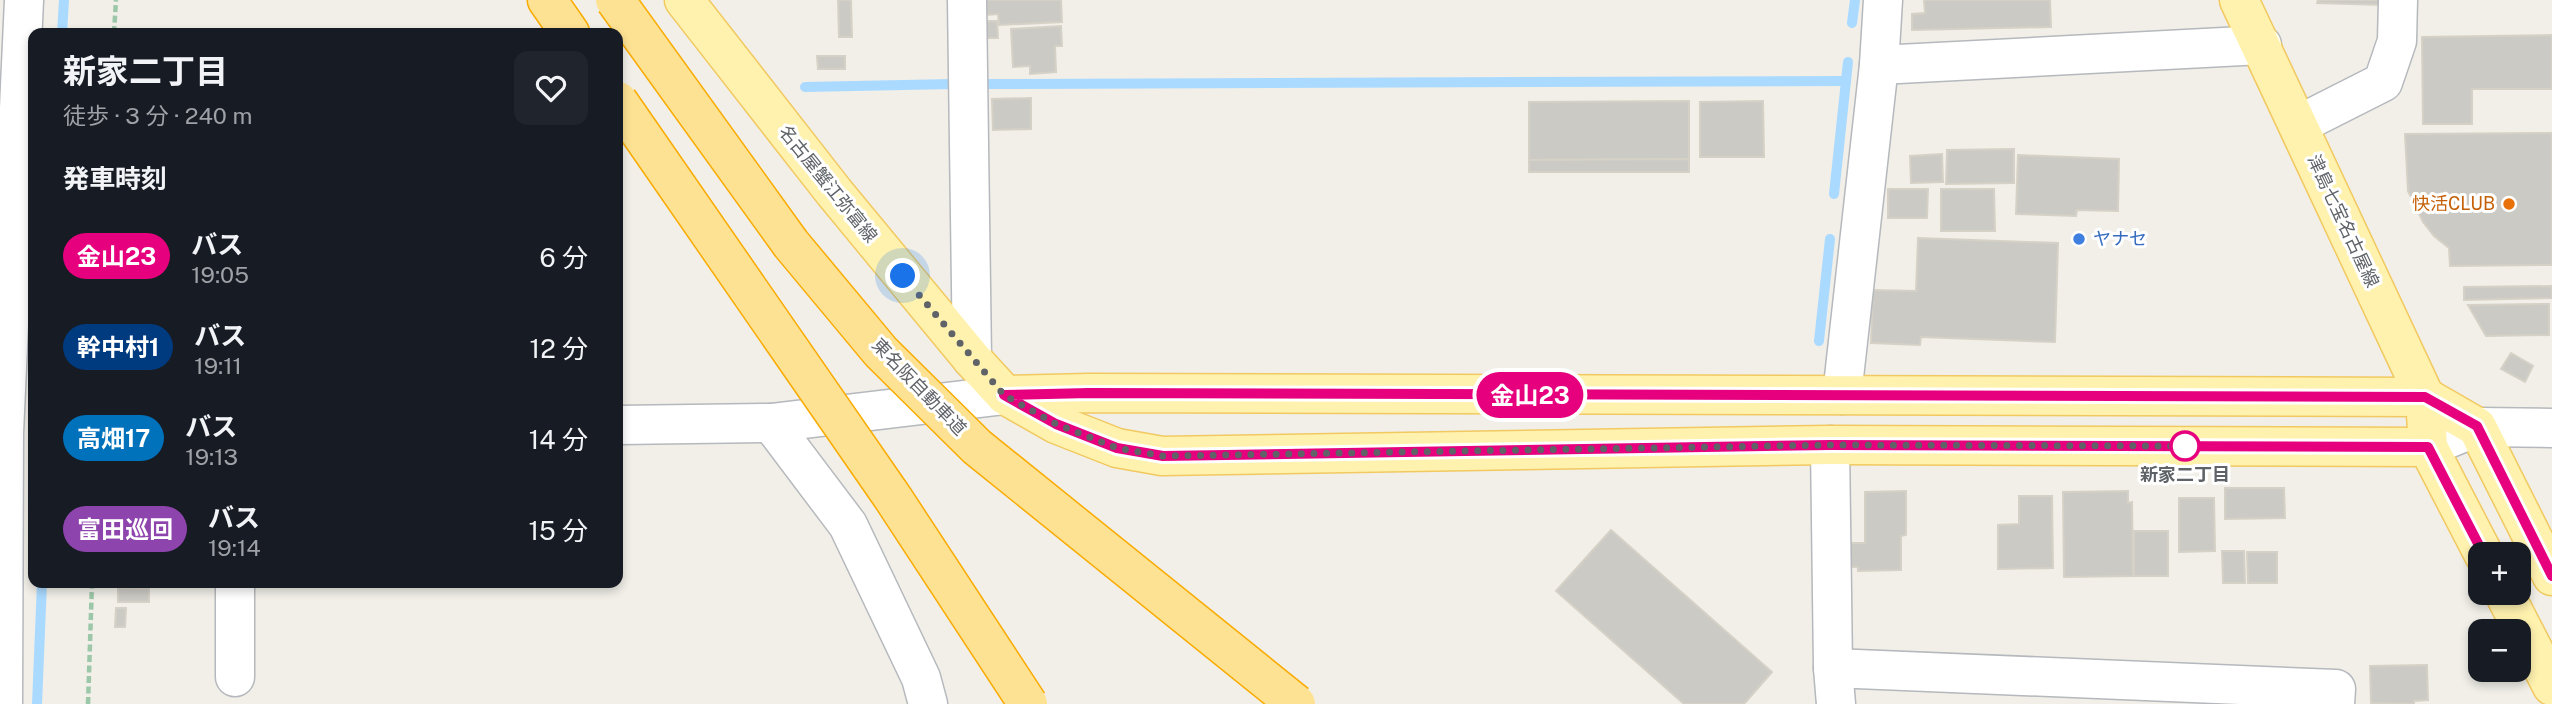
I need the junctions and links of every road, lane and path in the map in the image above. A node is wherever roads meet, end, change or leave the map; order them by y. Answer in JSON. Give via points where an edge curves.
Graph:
{"nodes":[{"id":1,"x":24,"y":0,"type":"edge"},
{"id":2,"x":116,"y":0,"type":"edge"},
{"id":3,"x":547,"y":0,"type":"edge"},
{"id":4,"x":615,"y":0,"type":"edge"},
{"id":5,"x":684,"y":0,"type":"edge"},
{"id":6,"x":967,"y":0,"type":"edge"},
{"id":7,"x":1882,"y":0,"type":"edge"},
{"id":8,"x":2239,"y":0,"type":"edge"},
{"id":9,"x":2398,"y":0,"type":"edge"},
{"id":10,"x":114,"y":28,"type":"edge"},
{"id":11,"x":567,"y":28,"type":"edge"},
{"id":12,"x":2262,"y":45,"type":"junction"},
{"id":13,"x":1879,"y":65,"type":"junction"},
{"id":14,"x":623,"y":109,"type":"edge"},
{"id":15,"x":2298,"y":125,"type":"junction"},
{"id":16,"x":972,"y":359,"type":"junction"},
{"id":17,"x":1004,"y":395,"type":"junction"},
{"id":18,"x":1842,"y":395,"type":"junction"},
{"id":19,"x":2425,"y":397,"type":"junction"},
{"id":20,"x":771,"y":423,"type":"junction"},
{"id":21,"x":623,"y":425,"type":"edge"},
{"id":22,"x":2477,"y":426,"type":"junction"},
{"id":23,"x":2552,"y":428,"type":"edge"},
{"id":24,"x":17,"y":432,"type":"edge"},
{"id":25,"x":1830,"y":445,"type":"junction"},
{"id":26,"x":2428,"y":447,"type":"junction"},
{"id":27,"x":2477,"y":542,"type":"edge"},
{"id":28,"x":2552,"y":576,"type":"edge"},
{"id":29,"x":92,"y":588,"type":"edge"},
{"id":30,"x":235,"y":588,"type":"edge"},
{"id":31,"x":2510,"y":605,"type":"edge"},
{"id":32,"x":235,"y":677,"type":"dead end"},
{"id":33,"x":1835,"y":686,"type":"edge"},
{"id":34,"x":2552,"y":686,"type":"edge"},
{"id":35,"x":3,"y":704,"type":"edge"},
{"id":36,"x":88,"y":704,"type":"edge"},
{"id":37,"x":928,"y":704,"type":"edge"},
{"id":38,"x":1028,"y":704,"type":"edge"},
{"id":39,"x":1296,"y":704,"type":"edge"},
{"id":40,"x":2335,"y":704,"type":"edge"}],
"edges":[{"from":1,"to":24,"type":"street"},
{"from":2,"to":10,"type":"path"},
{"from":3,"to":11,"type":"highway"},
{"from":4,"to":39,"type":"highway","name":"東名阪自動車道","bridge":true,"via":[[791,244],[881,352],[977,447]]},
{"from":5,"to":16,"type":"main road","name":"名古屋蟹江弥富線"},
{"from":6,"to":16,"type":"street"},
{"from":7,"to":13,"type":"street"},
{"from":8,"to":12,"type":"main road","name":"津島七宝名古屋線"},
{"from":9,"to":15,"type":"street","via":[[2398,41],[2383,82]]},
{"from":12,"to":13,"type":"street"},
{"from":12,"to":15,"type":"main road","name":"津島七宝名古屋線"},
{"from":13,"to":18,"type":"street"},
{"from":14,"to":38,"type":"highway","bridge":true,"via":[[885,486]]},
{"from":15,"to":19,"type":"main road","name":"津島七宝名古屋線"},
{"from":16,"to":17,"type":"main road","name":"名古屋蟹江弥富線"},
{"from":17,"to":18,"type":"main road"},
{"from":17,"to":20,"type":"street"},
{"from":17,"to":25,"type":"main road","name":"名古屋蟹江弥富線","via":[[1056,424],[1117,448],[1163,456]]},
{"from":18,"to":19,"type":"main road"},
{"from":19,"to":22,"type":"main road"},
{"from":19,"to":26,"type":"main road","name":"津島七宝名古屋線"},
{"from":20,"to":21,"type":"street"},
{"from":20,"to":37,"type":"street","via":[[848,525],[921,678]]},
{"from":22,"to":23,"type":"street"},
{"from":22,"to":26,"type":"street"},
{"from":22,"to":28,"type":"main road"},
{"from":24,"to":35,"type":"street"},
{"from":25,"to":26,"type":"main road","name":"名古屋蟹江弥富線"},
{"from":25,"to":33,"type":"street"},
{"from":26,"to":27,"type":"main road"},
{"from":29,"to":36,"type":"path"},
{"from":30,"to":32,"type":"street"},
{"from":31,"to":34,"type":"main road"},
{"from":33,"to":40,"type":"street","via":[[2336,689]]}]}
